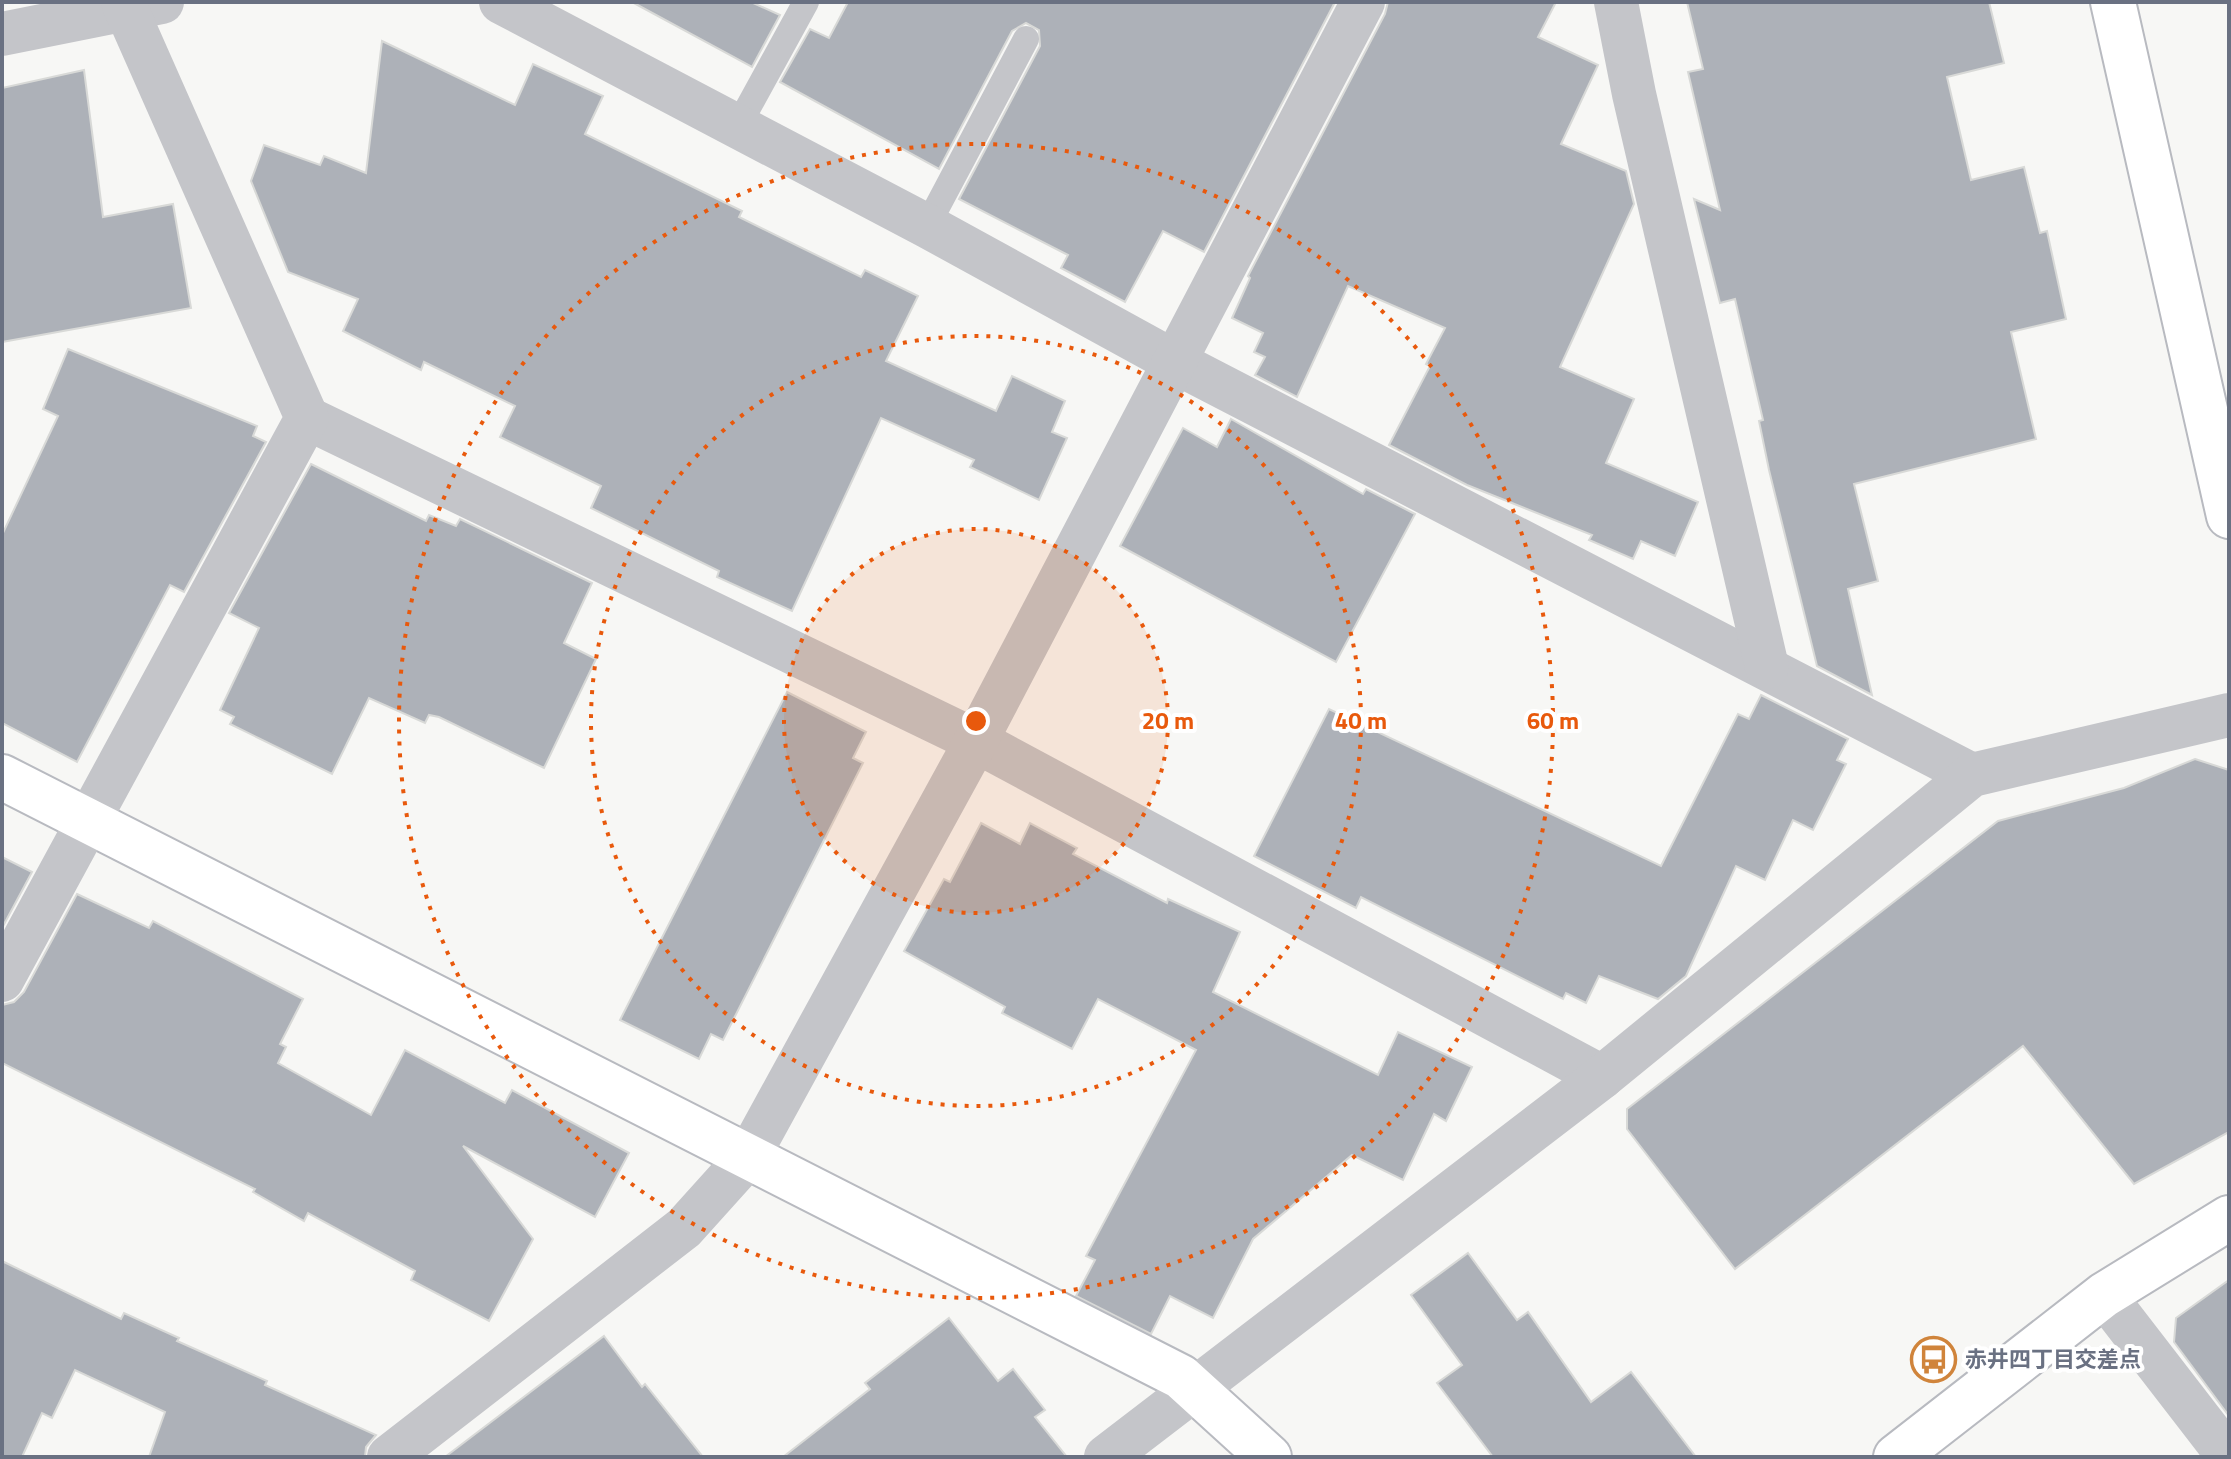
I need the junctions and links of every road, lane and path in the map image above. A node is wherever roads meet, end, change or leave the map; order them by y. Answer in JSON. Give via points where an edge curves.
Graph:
{"nodes":[{"id":1,"x":501,"y":2,"type":"edge"},
{"id":2,"x":806,"y":2,"type":"edge"},
{"id":3,"x":1363,"y":2,"type":"edge"},
{"id":4,"x":1616,"y":2,"type":"edge"},
{"id":5,"x":2113,"y":2,"type":"edge"},
{"id":6,"x":137,"y":5,"type":"edge"},
{"id":7,"x":2,"y":34,"type":"edge"},
{"id":8,"x":1026,"y":39,"type":"dead end"},
{"id":9,"x":738,"y":126,"type":"junction"},
{"id":10,"x":927,"y":226,"type":"junction"},
{"id":11,"x":1173,"y":361,"type":"junction"},
{"id":12,"x":307,"y":418,"type":"junction"},
{"id":13,"x":2229,"y":516,"type":"edge"},
{"id":14,"x":1767,"y":667,"type":"junction"},
{"id":15,"x":2229,"y":715,"type":"edge"},
{"id":16,"x":976,"y":741,"type":"junction"},
{"id":17,"x":1972,"y":775,"type":"junction"},
{"id":18,"x":2,"y":777,"type":"edge"},
{"id":19,"x":89,"y":821,"type":"junction"},
{"id":20,"x":2,"y":980,"type":"edge"},
{"id":21,"x":1602,"y":1077,"type":"junction"},
{"id":22,"x":748,"y":1157,"type":"junction"},
{"id":23,"x":2229,"y":1218,"type":"edge"},
{"id":24,"x":2104,"y":1295,"type":"junction"},
{"id":25,"x":1193,"y":1388,"type":"junction"},
{"id":26,"x":389,"y":1457,"type":"edge"},
{"id":27,"x":1106,"y":1457,"type":"edge"},
{"id":28,"x":1269,"y":1457,"type":"edge"},
{"id":29,"x":1896,"y":1457,"type":"edge"},
{"id":30,"x":2229,"y":1457,"type":"edge"}],
"edges":[{"from":1,"to":9,"type":"street"},
{"from":2,"to":9,"type":"lane"},
{"from":3,"to":11,"type":"street"},
{"from":4,"to":14,"type":"street"},
{"from":5,"to":13,"type":"street"},
{"from":6,"to":7,"type":"street"},
{"from":6,"to":12,"type":"street"},
{"from":8,"to":10,"type":"lane"},
{"from":9,"to":10,"type":"street"},
{"from":10,"to":11,"type":"street"},
{"from":11,"to":14,"type":"street"},
{"from":11,"to":16,"type":"street"},
{"from":12,"to":16,"type":"street"},
{"from":12,"to":19,"type":"street"},
{"from":14,"to":17,"type":"street"},
{"from":15,"to":17,"type":"street"},
{"from":16,"to":21,"type":"street"},
{"from":16,"to":22,"type":"street"},
{"from":17,"to":21,"type":"street"},
{"from":18,"to":19,"type":"street"},
{"from":19,"to":20,"type":"street"},
{"from":19,"to":22,"type":"street"},
{"from":21,"to":25,"type":"street"},
{"from":22,"to":25,"type":"street","via":[[1181,1377]]},
{"from":22,"to":26,"type":"street","via":[[684,1228]]},
{"from":23,"to":24,"type":"street"},
{"from":24,"to":29,"type":"street"},
{"from":24,"to":30,"type":"street"},
{"from":25,"to":27,"type":"street"},
{"from":25,"to":28,"type":"street"}]}
